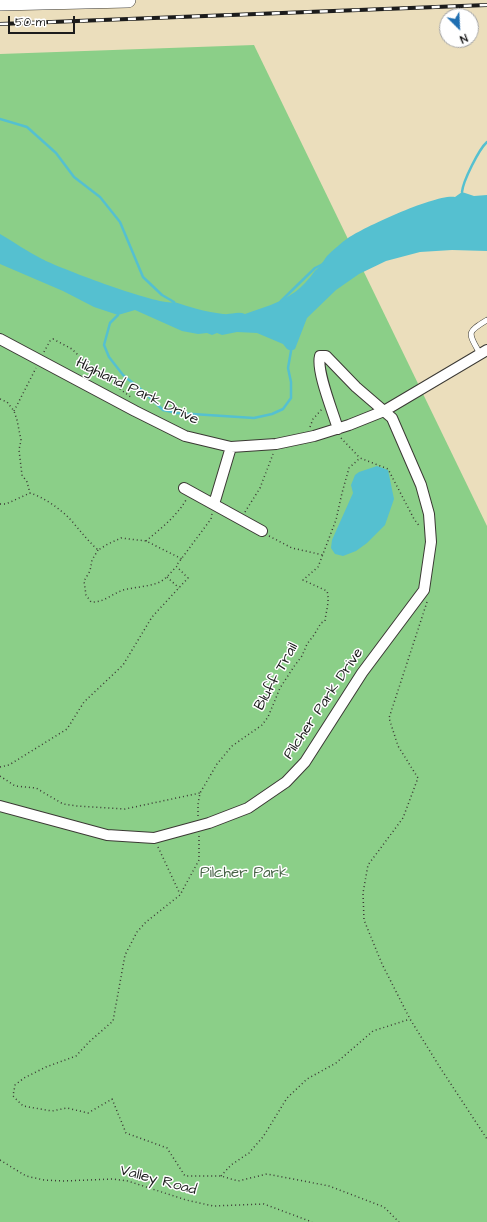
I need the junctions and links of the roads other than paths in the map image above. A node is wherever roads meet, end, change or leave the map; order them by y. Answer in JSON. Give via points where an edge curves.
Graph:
{"nodes":[{"id":1,"x":128,"y":0,"type":"edge"},
{"id":2,"x":0,"y":4,"type":"edge"},
{"id":3,"x":487,"y":320,"type":"edge"},
{"id":4,"x":0,"y":339,"type":"edge"},
{"id":5,"x":484,"y":352,"type":"edge"},
{"id":6,"x":384,"y":411,"type":"junction"},
{"id":7,"x":338,"y":432,"type":"junction"},
{"id":8,"x":231,"y":447,"type":"junction"},
{"id":9,"x":184,"y":488,"type":"dead end"},
{"id":10,"x":214,"y":504,"type":"junction"},
{"id":11,"x":262,"y":531,"type":"road end"},
{"id":12,"x":0,"y":806,"type":"edge"}],
"edges":[{"from":1,"to":2,"type":"main road"},
{"from":3,"to":5,"type":"lane","via":[[473,328],[470,336]]},
{"from":4,"to":8,"type":"street","name":"Highland Park Drive","via":[[186,436]]},
{"from":5,"to":6,"type":"street","name":"Highland Park Drive"},
{"from":6,"to":7,"type":"street","name":"Highland Park Drive"},
{"from":6,"to":7,"type":"street","name":"Pilcher Park Drive","via":[[326,356],[320,356],[323,383]]},
{"from":6,"to":12,"type":"street","name":"Pilcher Park Drive","via":[[392,418],[421,485],[428,514],[431,542],[424,590],[362,673],[305,762],[286,782],[248,808],[209,823],[154,838],[107,835]]},
{"from":7,"to":8,"type":"street","name":"Highland Park Drive","via":[[276,444]]},
{"from":8,"to":10,"type":"street"},
{"from":9,"to":10,"type":"street"},
{"from":10,"to":11,"type":"street"}]}
